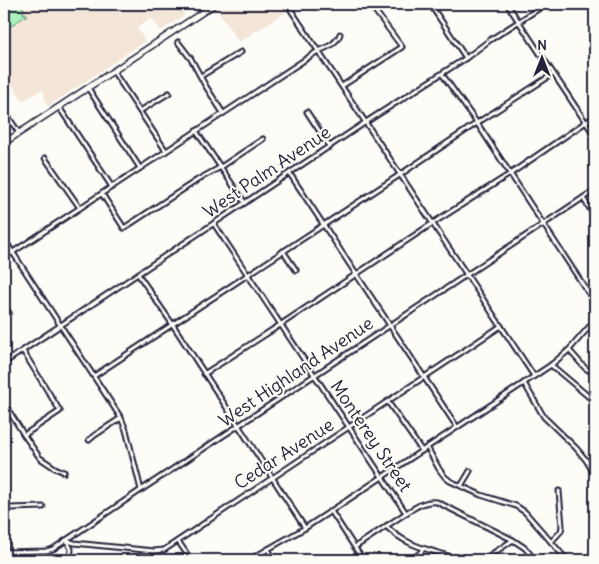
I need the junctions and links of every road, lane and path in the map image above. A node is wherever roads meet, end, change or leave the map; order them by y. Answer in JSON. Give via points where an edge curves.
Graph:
{"nodes":[{"id":1,"x":215,"y":4,"type":"edge"},
{"id":2,"x":287,"y":4,"type":"edge"},
{"id":3,"x":370,"y":4,"type":"edge"},
{"id":4,"x":430,"y":4,"type":"edge"},
{"id":5,"x":506,"y":4,"type":"edge"},
{"id":6,"x":546,"y":4,"type":"edge"},
{"id":7,"x":518,"y":22,"type":"junction"},
{"id":8,"x":340,"y":34,"type":"dead end"},
{"id":9,"x":178,"y":42,"type":"dead end"},
{"id":10,"x":318,"y":51,"type":"junction"},
{"id":11,"x":241,"y":52,"type":"dead end"},
{"id":12,"x":466,"y":58,"type":"junction"},
{"id":13,"x":113,"y":71,"type":"junction"},
{"id":14,"x":442,"y":74,"type":"junction"},
{"id":15,"x":553,"y":74,"type":"junction"},
{"id":16,"x":200,"y":76,"type":"junction"},
{"id":17,"x":342,"y":86,"type":"junction"},
{"id":18,"x":88,"y":88,"type":"junction"},
{"id":19,"x":169,"y":93,"type":"dead end"},
{"id":20,"x":4,"y":105,"type":"edge"},
{"id":21,"x":59,"y":107,"type":"junction"},
{"id":22,"x":140,"y":112,"type":"junction"},
{"id":23,"x":307,"y":112,"type":"dead end"},
{"id":24,"x":223,"y":113,"type":"junction"},
{"id":25,"x":595,"y":117,"type":"edge"},
{"id":26,"x":366,"y":122,"type":"junction"},
{"id":27,"x":586,"y":122,"type":"junction"},
{"id":28,"x":476,"y":123,"type":"junction"},
{"id":29,"x":196,"y":131,"type":"junction"},
{"id":30,"x":19,"y":132,"type":"junction"},
{"id":31,"x":595,"y":136,"type":"edge"},
{"id":32,"x":264,"y":139,"type":"dead end"},
{"id":33,"x":4,"y":143,"type":"edge"},
{"id":34,"x":330,"y":147,"type":"junction"},
{"id":35,"x":166,"y":151,"type":"junction"},
{"id":36,"x":45,"y":158,"type":"dead end"},
{"id":37,"x":221,"y":167,"type":"junction"},
{"id":38,"x":140,"y":168,"type":"junction"},
{"id":39,"x":290,"y":174,"type":"junction"},
{"id":40,"x":402,"y":174,"type":"junction"},
{"id":41,"x":510,"y":174,"type":"junction"},
{"id":42,"x":112,"y":187,"type":"junction"},
{"id":43,"x":595,"y":190,"type":"edge"},
{"id":44,"x":102,"y":194,"type":"junction"},
{"id":45,"x":583,"y":198,"type":"junction"},
{"id":46,"x":246,"y":203,"type":"junction"},
{"id":47,"x":80,"y":208,"type":"junction"},
{"id":48,"x":595,"y":217,"type":"edge"},
{"id":49,"x":433,"y":223,"type":"junction"},
{"id":50,"x":214,"y":224,"type":"junction"},
{"id":51,"x":543,"y":224,"type":"junction"},
{"id":52,"x":324,"y":225,"type":"junction"},
{"id":53,"x":4,"y":239,"type":"edge"},
{"id":54,"x":284,"y":251,"type":"junction"},
{"id":55,"x":12,"y":252,"type":"junction"},
{"id":56,"x":4,"y":258,"type":"edge"},
{"id":57,"x":296,"y":270,"type":"dead end"},
{"id":58,"x":138,"y":274,"type":"junction"},
{"id":59,"x":356,"y":274,"type":"junction"},
{"id":60,"x":247,"y":275,"type":"junction"},
{"id":61,"x":467,"y":275,"type":"junction"},
{"id":62,"x":595,"y":303,"type":"edge"},
{"id":63,"x":4,"y":306,"type":"edge"},
{"id":64,"x":9,"y":313,"type":"dead end"},
{"id":65,"x":595,"y":320,"type":"edge"},
{"id":66,"x":60,"y":325,"type":"junction"},
{"id":67,"x":173,"y":325,"type":"junction"},
{"id":68,"x":280,"y":325,"type":"junction"},
{"id":69,"x":390,"y":326,"type":"junction"},
{"id":70,"x":501,"y":326,"type":"junction"},
{"id":71,"x":22,"y":350,"type":"junction"},
{"id":72,"x":569,"y":350,"type":"junction"},
{"id":73,"x":4,"y":363,"type":"edge"},
{"id":74,"x":551,"y":365,"type":"junction"},
{"id":75,"x":204,"y":374,"type":"junction"},
{"id":76,"x":595,"y":374,"type":"edge"},
{"id":77,"x":94,"y":376,"type":"junction"},
{"id":78,"x":315,"y":376,"type":"junction"},
{"id":79,"x":534,"y":376,"type":"junction"},
{"id":80,"x":424,"y":378,"type":"junction"},
{"id":81,"x":524,"y":383,"type":"junction"},
{"id":82,"x":388,"y":402,"type":"junction"},
{"id":83,"x":595,"y":402,"type":"edge"},
{"id":84,"x":4,"y":403,"type":"edge"},
{"id":85,"x":121,"y":418,"type":"junction"},
{"id":86,"x":238,"y":426,"type":"junction"},
{"id":87,"x":457,"y":427,"type":"junction"},
{"id":88,"x":350,"y":428,"type":"junction"},
{"id":89,"x":24,"y":435,"type":"junction"},
{"id":90,"x":89,"y":440,"type":"dead end"},
{"id":91,"x":427,"y":447,"type":"junction"},
{"id":92,"x":422,"y":451,"type":"junction"},
{"id":93,"x":470,"y":471,"type":"dead end"},
{"id":94,"x":64,"y":472,"type":"dead end"},
{"id":95,"x":595,"y":476,"type":"edge"},
{"id":96,"x":382,"y":477,"type":"junction"},
{"id":97,"x":272,"y":478,"type":"junction"},
{"id":98,"x":4,"y":484,"type":"edge"},
{"id":99,"x":462,"y":486,"type":"junction"},
{"id":100,"x":141,"y":490,"type":"junction"},
{"id":101,"x":559,"y":491,"type":"dead end"},
{"id":102,"x":43,"y":506,"type":"dead end"},
{"id":103,"x":4,"y":510,"type":"edge"},
{"id":104,"x":331,"y":511,"type":"junction"},
{"id":105,"x":406,"y":513,"type":"junction"},
{"id":106,"x":386,"y":526,"type":"junction"},
{"id":107,"x":305,"y":528,"type":"junction"},
{"id":108,"x":66,"y":540,"type":"junction"},
{"id":109,"x":513,"y":540,"type":"junction"},
{"id":110,"x":178,"y":541,"type":"junction"},
{"id":111,"x":551,"y":542,"type":"junction"},
{"id":112,"x":355,"y":547,"type":"junction"},
{"id":113,"x":268,"y":549,"type":"junction"},
{"id":114,"x":423,"y":549,"type":"junction"},
{"id":115,"x":5,"y":552,"type":"edge"},
{"id":116,"x":70,"y":560,"type":"edge"},
{"id":117,"x":191,"y":560,"type":"edge"},
{"id":118,"x":249,"y":560,"type":"edge"},
{"id":119,"x":274,"y":560,"type":"edge"},
{"id":120,"x":363,"y":560,"type":"edge"},
{"id":121,"x":410,"y":560,"type":"edge"},
{"id":122,"x":459,"y":560,"type":"edge"},
{"id":123,"x":483,"y":560,"type":"edge"},
{"id":124,"x":535,"y":560,"type":"edge"},
{"id":125,"x":567,"y":560,"type":"edge"}],
"edges":[{"from":1,"to":13,"type":"main road"},
{"from":2,"to":10,"type":"street"},
{"from":3,"to":17,"type":"street","via":[[402,47]]},
{"from":4,"to":12,"type":"street"},
{"from":5,"to":7,"type":"street"},
{"from":6,"to":7,"type":"street","name":"West Palm Avenue"},
{"from":7,"to":12,"type":"street","name":"West Palm Avenue"},
{"from":7,"to":15,"type":"street"},
{"from":8,"to":10,"type":"street","via":[[332,44]]},
{"from":9,"to":16,"type":"street"},
{"from":10,"to":17,"type":"street"},
{"from":10,"to":24,"type":"street"},
{"from":11,"to":16,"type":"street"},
{"from":12,"to":14,"type":"street","name":"West Palm Avenue"},
{"from":13,"to":18,"type":"main road"},
{"from":13,"to":22,"type":"street"},
{"from":14,"to":26,"type":"street","name":"West Palm Avenue"},
{"from":14,"to":28,"type":"street"},
{"from":15,"to":27,"type":"street"},
{"from":15,"to":28,"type":"street"},
{"from":16,"to":24,"type":"street"},
{"from":17,"to":26,"type":"street"},
{"from":18,"to":21,"type":"main road"},
{"from":18,"to":38,"type":"street"},
{"from":19,"to":22,"type":"street"},
{"from":20,"to":30,"type":"street"},
{"from":21,"to":30,"type":"main road"},
{"from":21,"to":42,"type":"street"},
{"from":22,"to":35,"type":"street"},
{"from":23,"to":34,"type":"street"},
{"from":24,"to":29,"type":"street"},
{"from":25,"to":27,"type":"street"},
{"from":26,"to":34,"type":"street","name":"West Palm Avenue"},
{"from":26,"to":40,"type":"street"},
{"from":27,"to":31,"type":"street"},
{"from":27,"to":41,"type":"street"},
{"from":28,"to":40,"type":"street"},
{"from":28,"to":41,"type":"street"},
{"from":29,"to":35,"type":"street"},
{"from":29,"to":37,"type":"street"},
{"from":30,"to":33,"type":"main road"},
{"from":32,"to":37,"type":"street"},
{"from":34,"to":39,"type":"street","name":"West Palm Avenue"},
{"from":35,"to":38,"type":"street"},
{"from":36,"to":47,"type":"street"},
{"from":37,"to":44,"type":"street","via":[[124,228]]},
{"from":37,"to":46,"type":"street"},
{"from":38,"to":42,"type":"street"},
{"from":39,"to":46,"type":"street","name":"West Palm Avenue"},
{"from":39,"to":52,"type":"street"},
{"from":40,"to":49,"type":"street"},
{"from":40,"to":52,"type":"street"},
{"from":41,"to":49,"type":"street"},
{"from":41,"to":51,"type":"street"},
{"from":42,"to":44,"type":"street"},
{"from":43,"to":45,"type":"street","name":"West Highland Avenue"},
{"from":44,"to":47,"type":"street"},
{"from":45,"to":48,"type":"street"},
{"from":45,"to":51,"type":"street","name":"West Highland Avenue"},
{"from":46,"to":50,"type":"street","name":"West Palm Avenue"},
{"from":47,"to":55,"type":"street"},
{"from":49,"to":59,"type":"street"},
{"from":49,"to":61,"type":"street"},
{"from":50,"to":58,"type":"street","name":"West Palm Avenue"},
{"from":50,"to":60,"type":"street","name":"Monterey Street"},
{"from":51,"to":61,"type":"street","name":"West Highland Avenue"},
{"from":51,"to":62,"type":"street"},
{"from":52,"to":54,"type":"street"},
{"from":52,"to":59,"type":"street"},
{"from":53,"to":55,"type":"street"},
{"from":54,"to":57,"type":"street"},
{"from":54,"to":60,"type":"street"},
{"from":55,"to":56,"type":"street"},
{"from":55,"to":66,"type":"street"},
{"from":58,"to":66,"type":"street","name":"West Palm Avenue"},
{"from":58,"to":67,"type":"street"},
{"from":59,"to":68,"type":"street"},
{"from":59,"to":69,"type":"street"},
{"from":60,"to":67,"type":"street"},
{"from":60,"to":68,"type":"street","name":"Monterey Street"},
{"from":61,"to":69,"type":"street","name":"West Highland Avenue"},
{"from":61,"to":70,"type":"street"},
{"from":63,"to":64,"type":"street"},
{"from":65,"to":72,"type":"street"},
{"from":66,"to":71,"type":"street","name":"West Palm Avenue"},
{"from":66,"to":77,"type":"street"},
{"from":67,"to":75,"type":"street"},
{"from":67,"to":77,"type":"street"},
{"from":68,"to":75,"type":"street"},
{"from":68,"to":78,"type":"street","name":"Monterey Street"},
{"from":69,"to":78,"type":"street","name":"West Highland Avenue"},
{"from":69,"to":80,"type":"street"},
{"from":70,"to":79,"type":"street"},
{"from":70,"to":80,"type":"street","name":"Cedar Avenue"},
{"from":71,"to":73,"type":"street","name":"West Palm Avenue"},
{"from":71,"to":89,"type":"street","via":[[60,412]]},
{"from":72,"to":74,"type":"street"},
{"from":72,"to":76,"type":"street"},
{"from":74,"to":79,"type":"street"},
{"from":74,"to":83,"type":"street"},
{"from":75,"to":86,"type":"street"},
{"from":77,"to":85,"type":"street"},
{"from":78,"to":86,"type":"street","name":"West Highland Avenue"},
{"from":78,"to":88,"type":"street","name":"Monterey Street"},
{"from":79,"to":81,"type":"street"},
{"from":80,"to":82,"type":"street","name":"Cedar Avenue"},
{"from":80,"to":87,"type":"street"},
{"from":81,"to":87,"type":"street"},
{"from":81,"to":95,"type":"street","via":[[544,416],[576,448]]},
{"from":82,"to":88,"type":"street","name":"Cedar Avenue"},
{"from":82,"to":92,"type":"street"},
{"from":84,"to":89,"type":"street"},
{"from":85,"to":90,"type":"street"},
{"from":85,"to":100,"type":"street"},
{"from":86,"to":97,"type":"street"},
{"from":86,"to":100,"type":"street","name":"West Highland Avenue"},
{"from":87,"to":91,"type":"street"},
{"from":88,"to":96,"type":"street","name":"Monterey Street"},
{"from":88,"to":97,"type":"street","name":"Cedar Avenue"},
{"from":89,"to":94,"type":"street","via":[[44,462]]},
{"from":91,"to":92,"type":"street"},
{"from":91,"to":99,"type":"street","via":[[445,477]]},
{"from":92,"to":96,"type":"street"},
{"from":93,"to":99,"type":"street"},
{"from":96,"to":104,"type":"street"},
{"from":96,"to":105,"type":"street","name":"Monterey Street"},
{"from":97,"to":107,"type":"street"},
{"from":97,"to":110,"type":"street","name":"Cedar Avenue"},
{"from":98,"to":103,"type":"street"},
{"from":99,"to":111,"type":"street","via":[[516,506]]},
{"from":100,"to":108,"type":"street","name":"West Highland Avenue"},
{"from":101,"to":111,"type":"street","via":[[562,526]]},
{"from":102,"to":103,"type":"street"},
{"from":103,"to":115,"type":"street"},
{"from":104,"to":107,"type":"street"},
{"from":104,"to":112,"type":"street"},
{"from":105,"to":106,"type":"street"},
{"from":105,"to":109,"type":"street","name":"Monterey Street","via":[[425,502],[437,502]]},
{"from":106,"to":112,"type":"street"},
{"from":106,"to":114,"type":"street","via":[[403,540]]},
{"from":107,"to":113,"type":"street"},
{"from":108,"to":110,"type":"street","name":"Cedar Avenue","via":[[154,551],[164,550]]},
{"from":108,"to":115,"type":"street","name":"West Highland Avenue","via":[[50,550]]},
{"from":108,"to":116,"type":"street","via":[[71,549]]},
{"from":109,"to":123,"type":"street"},
{"from":109,"to":124,"type":"street","name":"Monterey Street"},
{"from":110,"to":117,"type":"street"},
{"from":111,"to":125,"type":"street"},
{"from":112,"to":120,"type":"street"},
{"from":113,"to":118,"type":"street"},
{"from":113,"to":119,"type":"street"},
{"from":114,"to":121,"type":"street"},
{"from":114,"to":122,"type":"street"}]}
